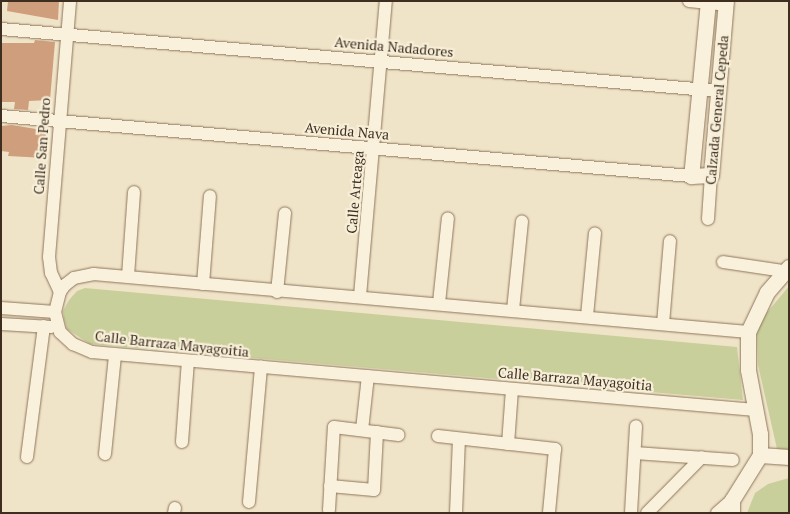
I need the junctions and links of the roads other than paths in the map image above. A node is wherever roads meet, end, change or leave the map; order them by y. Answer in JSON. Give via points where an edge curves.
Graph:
{"nodes":[{"id":1,"x":70,"y":1,"type":"edge"},
{"id":2,"x":386,"y":1,"type":"edge"},
{"id":3,"x":689,"y":1,"type":"edge"},
{"id":4,"x":708,"y":2,"type":"edge"},
{"id":5,"x":726,"y":3,"type":"edge"},
{"id":6,"x":1,"y":29,"type":"edge"},
{"id":7,"x":67,"y":36,"type":"junction"},
{"id":8,"x":381,"y":61,"type":"junction"},
{"id":9,"x":699,"y":89,"type":"junction"},
{"id":10,"x":718,"y":91,"type":"junction"},
{"id":11,"x":1,"y":116,"type":"edge"},
{"id":12,"x":59,"y":121,"type":"junction"},
{"id":13,"x":374,"y":148,"type":"junction"},
{"id":14,"x":711,"y":175,"type":"junction"},
{"id":15,"x":691,"y":176,"type":"junction"},
{"id":16,"x":134,"y":192,"type":"dead end"},
{"id":17,"x":210,"y":196,"type":"dead end"},
{"id":18,"x":285,"y":213,"type":"dead end"},
{"id":19,"x":448,"y":218,"type":"dead end"},
{"id":20,"x":708,"y":219,"type":"dead end"},
{"id":21,"x":522,"y":221,"type":"dead end"},
{"id":22,"x":595,"y":233,"type":"dead end"},
{"id":23,"x":670,"y":241,"type":"dead end"},
{"id":24,"x":722,"y":262,"type":"dead end"},
{"id":25,"x":786,"y":269,"type":"edge"},
{"id":26,"x":128,"y":276,"type":"junction"},
{"id":27,"x":203,"y":284,"type":"junction"},
{"id":28,"x":60,"y":292,"type":"junction"},
{"id":29,"x":277,"y":292,"type":"junction"},
{"id":30,"x":360,"y":296,"type":"junction"},
{"id":31,"x":439,"y":303,"type":"junction"},
{"id":32,"x":1,"y":308,"type":"edge"},
{"id":33,"x":513,"y":310,"type":"junction"},
{"id":34,"x":55,"y":312,"type":"junction"},
{"id":35,"x":587,"y":316,"type":"junction"},
{"id":36,"x":1,"y":324,"type":"edge"},
{"id":37,"x":664,"y":324,"type":"junction"},
{"id":38,"x":44,"y":326,"type":"junction"},
{"id":39,"x":59,"y":327,"type":"junction"},
{"id":40,"x":748,"y":332,"type":"junction"},
{"id":41,"x":115,"y":355,"type":"junction"},
{"id":42,"x":188,"y":361,"type":"junction"},
{"id":43,"x":261,"y":368,"type":"junction"},
{"id":44,"x":368,"y":376,"type":"junction"},
{"id":45,"x":512,"y":389,"type":"junction"},
{"id":46,"x":755,"y":410,"type":"junction"},
{"id":47,"x":636,"y":426,"type":"dead end"},
{"id":48,"x":362,"y":430,"type":"junction"},
{"id":49,"x":377,"y":432,"type":"junction"},
{"id":50,"x":400,"y":435,"type":"dead end"},
{"id":51,"x":438,"y":436,"type":"dead end"},
{"id":52,"x":459,"y":439,"type":"junction"},
{"id":53,"x":182,"y":442,"type":"dead end"},
{"id":54,"x":508,"y":444,"type":"junction"},
{"id":55,"x":635,"y":453,"type":"junction"},
{"id":56,"x":105,"y":454,"type":"dead end"},
{"id":57,"x":760,"y":456,"type":"junction"},
{"id":58,"x":27,"y":457,"type":"dead end"},
{"id":59,"x":702,"y":458,"type":"junction"},
{"id":60,"x":789,"y":458,"type":"edge"},
{"id":61,"x":733,"y":460,"type":"dead end"},
{"id":62,"x":330,"y":486,"type":"junction"},
{"id":63,"x":249,"y":502,"type":"dead end"},
{"id":64,"x":732,"y":506,"type":"edge"},
{"id":65,"x":329,"y":510,"type":"dead end"},
{"id":66,"x":456,"y":513,"type":"edge"},
{"id":67,"x":549,"y":513,"type":"edge"},
{"id":68,"x":631,"y":513,"type":"edge"},
{"id":69,"x":647,"y":513,"type":"edge"},
{"id":70,"x":717,"y":513,"type":"edge"}],
"edges":[{"from":1,"to":7,"type":"street","name":"Calle San Pedro"},
{"from":2,"to":8,"type":"street","name":"Calle Arteaga"},
{"from":3,"to":4,"type":"street"},
{"from":4,"to":5,"type":"street"},
{"from":4,"to":9,"type":"street","name":"Calzada General Cepeda"},
{"from":5,"to":10,"type":"street","name":"Calzada General Cepeda"},
{"from":6,"to":7,"type":"street","name":"Avenida Nadadores"},
{"from":7,"to":8,"type":"street","name":"Avenida Nadadores"},
{"from":7,"to":12,"type":"street","name":"Calle San Pedro"},
{"from":8,"to":9,"type":"street","name":"Avenida Nadadores"},
{"from":8,"to":13,"type":"street","name":"Calle Arteaga"},
{"from":9,"to":10,"type":"street","name":"Avenida Nadadores"},
{"from":9,"to":15,"type":"street","name":"Calzada General Cepeda"},
{"from":10,"to":14,"type":"street","name":"Calzada General Cepeda"},
{"from":11,"to":12,"type":"street","name":"Avenida Nava"},
{"from":12,"to":13,"type":"street","name":"Avenida Nava"},
{"from":12,"to":28,"type":"street","name":"Calle San Pedro","via":[[49,256],[51,273]]},
{"from":13,"to":15,"type":"street","name":"Avenida Nava"},
{"from":13,"to":30,"type":"street","name":"Calle Arteaga"},
{"from":14,"to":15,"type":"street"},
{"from":14,"to":20,"type":"street","name":"Calzada General Cepeda"},
{"from":16,"to":26,"type":"street"},
{"from":17,"to":27,"type":"street"},
{"from":18,"to":29,"type":"street"},
{"from":19,"to":31,"type":"street"},
{"from":21,"to":33,"type":"street"},
{"from":22,"to":35,"type":"street"},
{"from":23,"to":37,"type":"street"},
{"from":24,"to":25,"type":"street"},
{"from":25,"to":40,"type":"street","via":[[756,309]]},
{"from":26,"to":27,"type":"street"},
{"from":26,"to":28,"type":"street","via":[[94,274],[74,278]]},
{"from":27,"to":29,"type":"street"},
{"from":28,"to":34,"type":"street","name":"Calle Barraza Mayagoitia"},
{"from":29,"to":30,"type":"street"},
{"from":30,"to":31,"type":"street"},
{"from":31,"to":33,"type":"street"},
{"from":32,"to":34,"type":"street"},
{"from":33,"to":35,"type":"street"},
{"from":34,"to":39,"type":"street","name":"Calle Barraza Mayagoitia"},
{"from":35,"to":37,"type":"street"},
{"from":36,"to":38,"type":"street"},
{"from":37,"to":40,"type":"street"},
{"from":38,"to":39,"type":"street"},
{"from":38,"to":58,"type":"street"},
{"from":39,"to":41,"type":"street","name":"Calle Barraza Mayagoitia","via":[[73,344],[92,352]]},
{"from":40,"to":46,"type":"street","via":[[748,370]]},
{"from":41,"to":42,"type":"street","name":"Calle Barraza Mayagoitia"},
{"from":41,"to":56,"type":"street"},
{"from":42,"to":43,"type":"street","name":"Calle Barraza Mayagoitia"},
{"from":42,"to":53,"type":"street"},
{"from":43,"to":44,"type":"street","name":"Calle Barraza Mayagoitia"},
{"from":43,"to":63,"type":"street"},
{"from":44,"to":45,"type":"street","name":"Calle Barraza Mayagoitia"},
{"from":44,"to":48,"type":"street"},
{"from":45,"to":46,"type":"street","name":"Calle Barraza Mayagoitia"},
{"from":45,"to":54,"type":"street"},
{"from":46,"to":57,"type":"street"},
{"from":47,"to":55,"type":"street"},
{"from":48,"to":49,"type":"street"},
{"from":48,"to":62,"type":"street","via":[[334,427]]},
{"from":49,"to":50,"type":"street"},
{"from":49,"to":62,"type":"street","via":[[374,490]]},
{"from":51,"to":52,"type":"street"},
{"from":52,"to":54,"type":"street"},
{"from":52,"to":66,"type":"street"},
{"from":54,"to":67,"type":"street","via":[[555,449]]},
{"from":55,"to":59,"type":"street"},
{"from":55,"to":68,"type":"street"},
{"from":57,"to":60,"type":"street"},
{"from":57,"to":64,"type":"street"},
{"from":59,"to":61,"type":"street"},
{"from":59,"to":69,"type":"street"},
{"from":62,"to":65,"type":"street"},
{"from":64,"to":70,"type":"street"}]}
